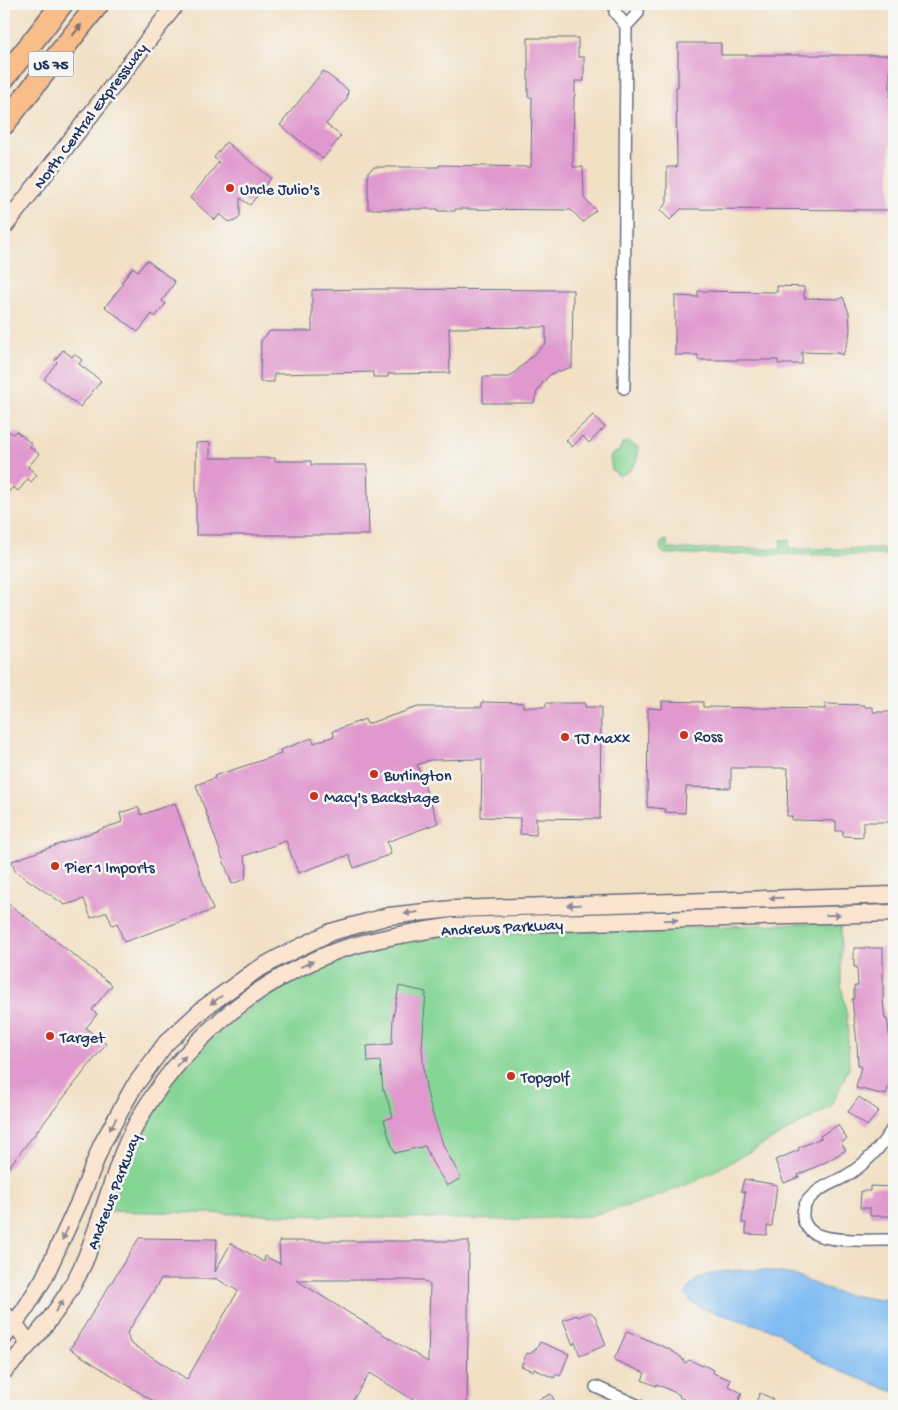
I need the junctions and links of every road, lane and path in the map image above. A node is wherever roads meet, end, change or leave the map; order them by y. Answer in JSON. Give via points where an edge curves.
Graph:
{"nodes":[{"id":1,"x":62,"y":4,"type":"edge"},
{"id":2,"x":98,"y":4,"type":"edge"},
{"id":3,"x":176,"y":4,"type":"edge"},
{"id":4,"x":615,"y":4,"type":"edge"},
{"id":5,"x":638,"y":4,"type":"edge"},
{"id":6,"x":626,"y":26,"type":"junction"},
{"id":7,"x":4,"y":78,"type":"edge"},
{"id":8,"x":4,"y":124,"type":"edge"},
{"id":9,"x":4,"y":227,"type":"edge"},
{"id":10,"x":624,"y":388,"type":"dead end"},
{"id":11,"x":894,"y":895,"type":"edge"},
{"id":12,"x":622,"y":903,"type":"junction"},
{"id":13,"x":894,"y":913,"type":"edge"},
{"id":14,"x":622,"y":921,"type":"junction"},
{"id":15,"x":255,"y":971,"type":"junction"},
{"id":16,"x":264,"y":987,"type":"junction"},
{"id":17,"x":894,"y":1126,"type":"edge"},
{"id":18,"x":894,"y":1240,"type":"edge"},
{"id":19,"x":9,"y":1319,"type":"edge"},
{"id":20,"x":4,"y":1338,"type":"edge"},
{"id":21,"x":29,"y":1344,"type":"junction"},
{"id":22,"x":4,"y":1371,"type":"edge"},
{"id":23,"x":596,"y":1387,"type":"dead end"},
{"id":24,"x":639,"y":1406,"type":"edge"}],
"edges":[{"from":1,"to":7,"type":"highway","number":"US 75"},
{"from":8,"to":2,"type":"highway","number":"US 75","one_way":true},
{"from":3,"to":9,"type":"street","name":"North Central Expressway"},
{"from":4,"to":6,"type":"street","via":[[615,12]]},
{"from":5,"to":6,"type":"street","via":[[638,13]]},
{"from":6,"to":10,"type":"street"},
{"from":11,"to":12,"type":"street","name":"Andrews Parkway","one_way":true},
{"from":12,"to":14,"type":"street"},
{"from":12,"to":15,"type":"street","name":"Andrews Parkway","one_way":true,"via":[[452,909],[389,916],[332,932]]},
{"from":14,"to":13,"type":"street","name":"Andrews Parkway","one_way":true},
{"from":16,"to":14,"type":"street","name":"Andrews Parkway","one_way":true,"via":[[338,950],[393,936],[454,926]]},
{"from":15,"to":16,"type":"street"},
{"from":15,"to":19,"type":"street","name":"Andrews Parkway","one_way":true,"via":[[204,1008],[166,1043],[133,1088],[102,1144],[44,1278],[25,1309]]},
{"from":21,"to":16,"type":"street","name":"Andrews Parkway","one_way":true,"via":[[48,1323],[87,1257],[123,1153],[151,1100],[172,1071],[219,1023]]},
{"from":17,"to":18,"type":"street","via":[[860,1166],[812,1195],[804,1206],[804,1221],[813,1233],[826,1238]]},
{"from":19,"to":20,"type":"street","name":"Andrews Parkway"},
{"from":19,"to":21,"type":"street"},
{"from":20,"to":21,"type":"street"},
{"from":21,"to":22,"type":"street","name":"Andrews Parkway"},
{"from":23,"to":24,"type":"street"}]}
